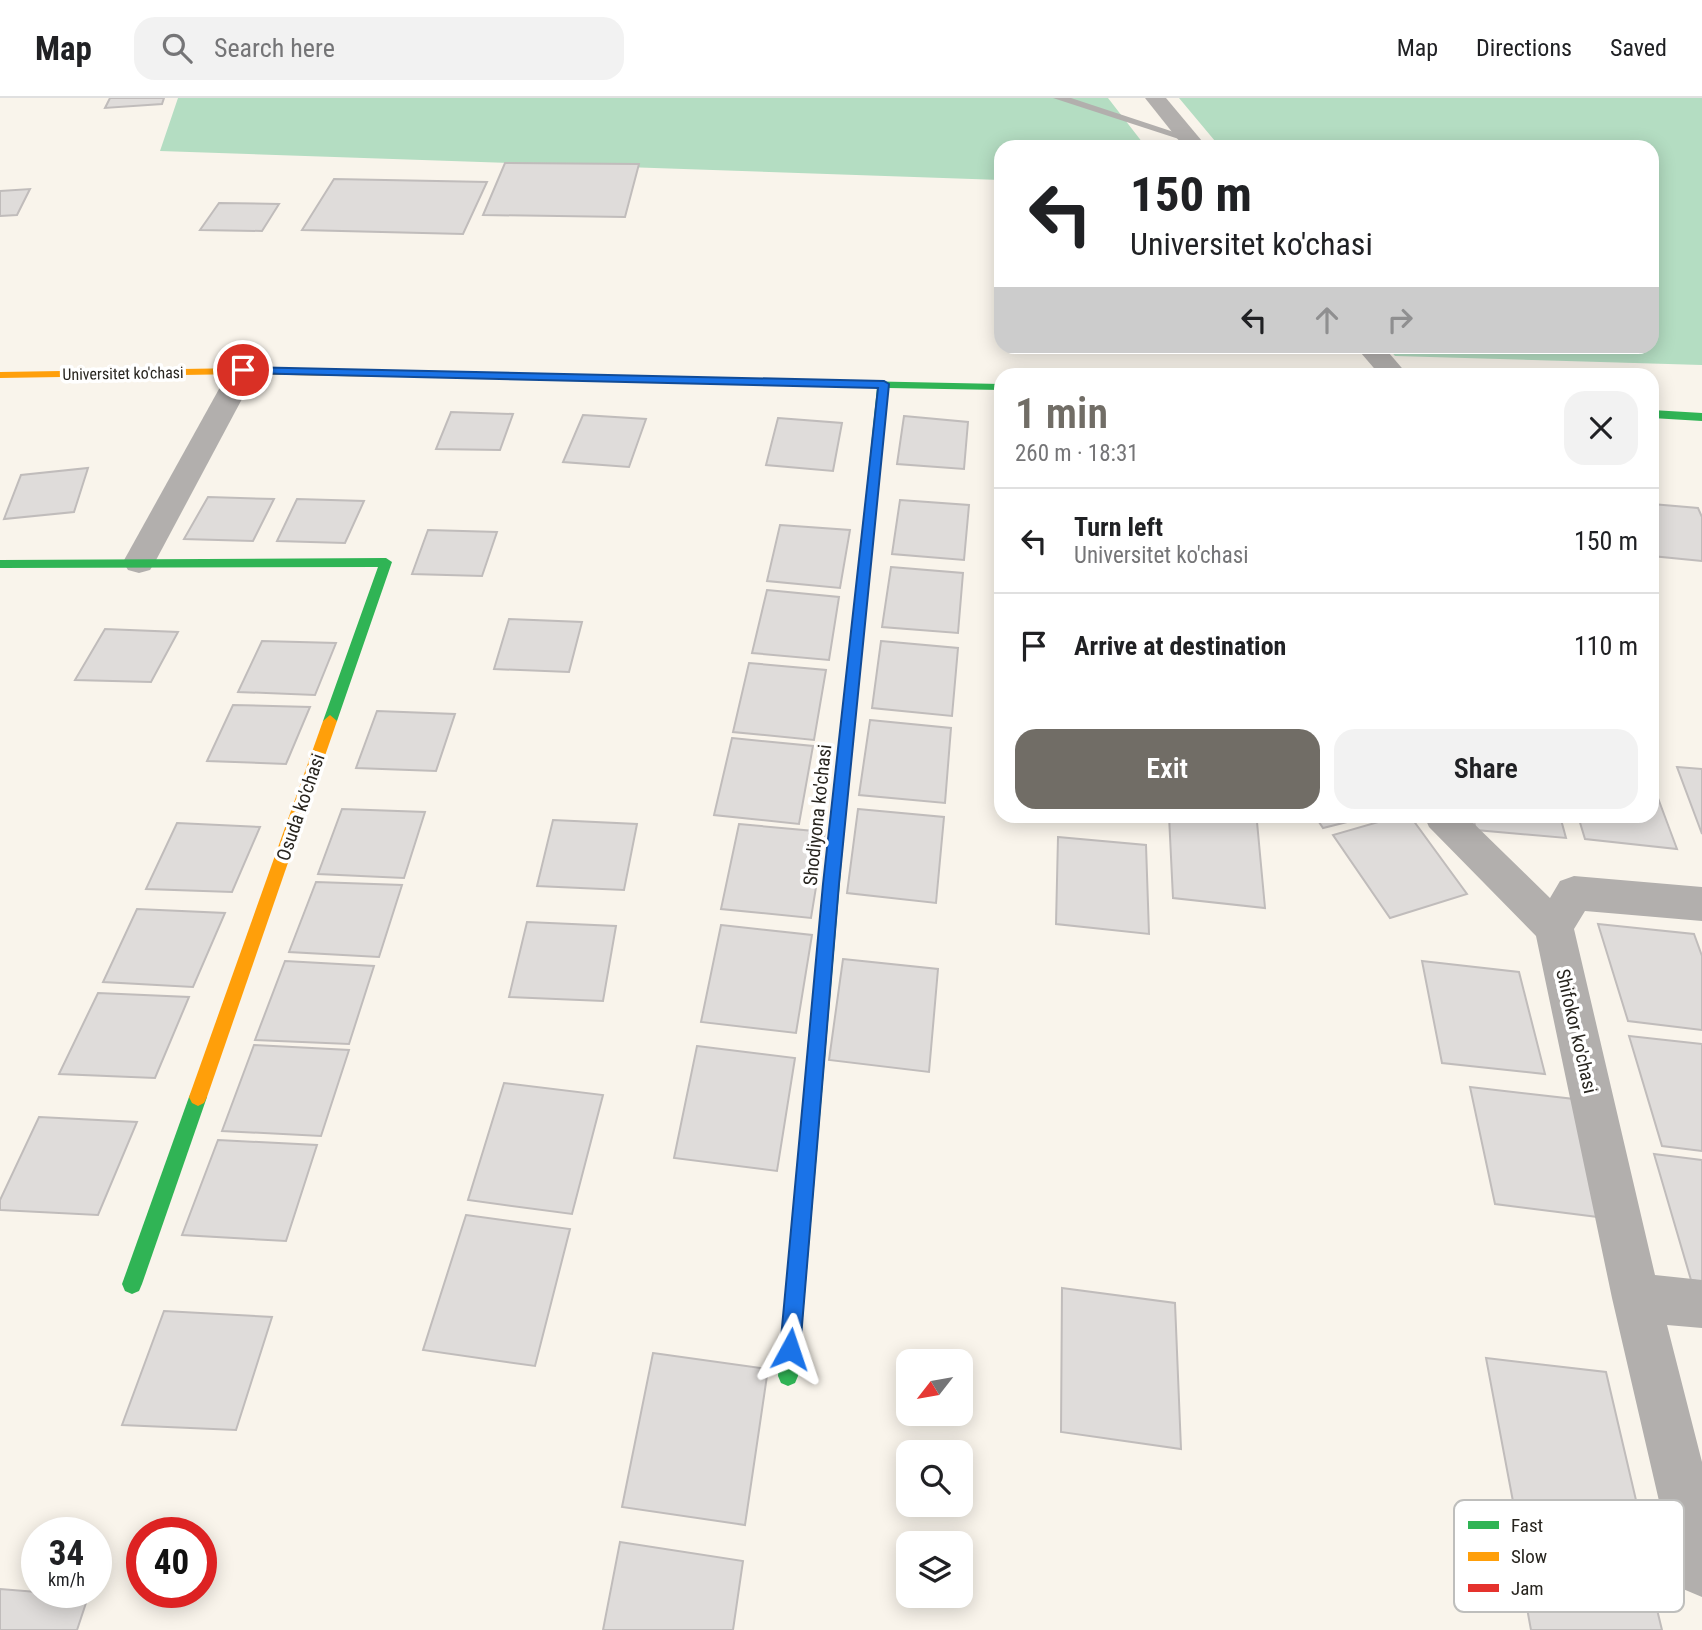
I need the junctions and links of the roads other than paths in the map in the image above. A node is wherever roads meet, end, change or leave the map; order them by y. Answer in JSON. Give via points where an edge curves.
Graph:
{"nodes":[{"id":1,"x":1059,"y":98,"type":"edge"},
{"id":2,"x":1156,"y":98,"type":"edge"},
{"id":3,"x":1184,"y":140,"type":"edge"},
{"id":4,"x":1191,"y":140,"type":"edge"},
{"id":5,"x":1375,"y":354,"type":"edge"},
{"id":6,"x":1387,"y":368,"type":"edge"},
{"id":7,"x":243,"y":370,"type":"junction"},
{"id":8,"x":0,"y":375,"type":"edge"},
{"id":9,"x":884,"y":384,"type":"junction"},
{"id":10,"x":994,"y":387,"type":"edge"},
{"id":11,"x":1659,"y":414,"type":"edge"},
{"id":12,"x":1702,"y":417,"type":"edge"},
{"id":13,"x":139,"y":562,"type":"junction"},
{"id":14,"x":0,"y":564,"type":"edge"},
{"id":15,"x":1449,"y":823,"type":"edge"},
{"id":16,"x":1702,"y":904,"type":"edge"},
{"id":17,"x":1554,"y":928,"type":"junction"},
{"id":18,"x":132,"y":1284,"type":"dead end"},
{"id":19,"x":1636,"y":1298,"type":"junction"},
{"id":20,"x":1702,"y":1304,"type":"edge"},
{"id":21,"x":788,"y":1376,"type":"dead end"},
{"id":22,"x":1702,"y":1570,"type":"edge"}],
"edges":[{"from":1,"to":3,"type":"lane"},
{"from":2,"to":4,"type":"street"},
{"from":5,"to":6,"type":"street"},
{"from":7,"to":8,"type":"street","name":"Universitet ko'chasi"},
{"from":7,"to":9,"type":"street","name":"Universitet ko'chasi"},
{"from":7,"to":13,"type":"street"},
{"from":9,"to":10,"type":"street","name":"Universitet ko'chasi"},
{"from":9,"to":21,"type":"street","name":"Shodiyona ko'chasi","via":[[831,884]]},
{"from":11,"to":12,"type":"street"},
{"from":13,"to":14,"type":"street","name":"Osuda ko'chasi"},
{"from":13,"to":18,"type":"street","name":"Osuda ko'chasi","via":[[386,562]]},
{"from":15,"to":17,"type":"street"},
{"from":16,"to":17,"type":"street","via":[[1574,893]]},
{"from":17,"to":19,"type":"street","name":"Shifokor ko'chasi"},
{"from":19,"to":20,"type":"street"},
{"from":19,"to":22,"type":"street","name":"Shifokor ko'chasi"}]}
